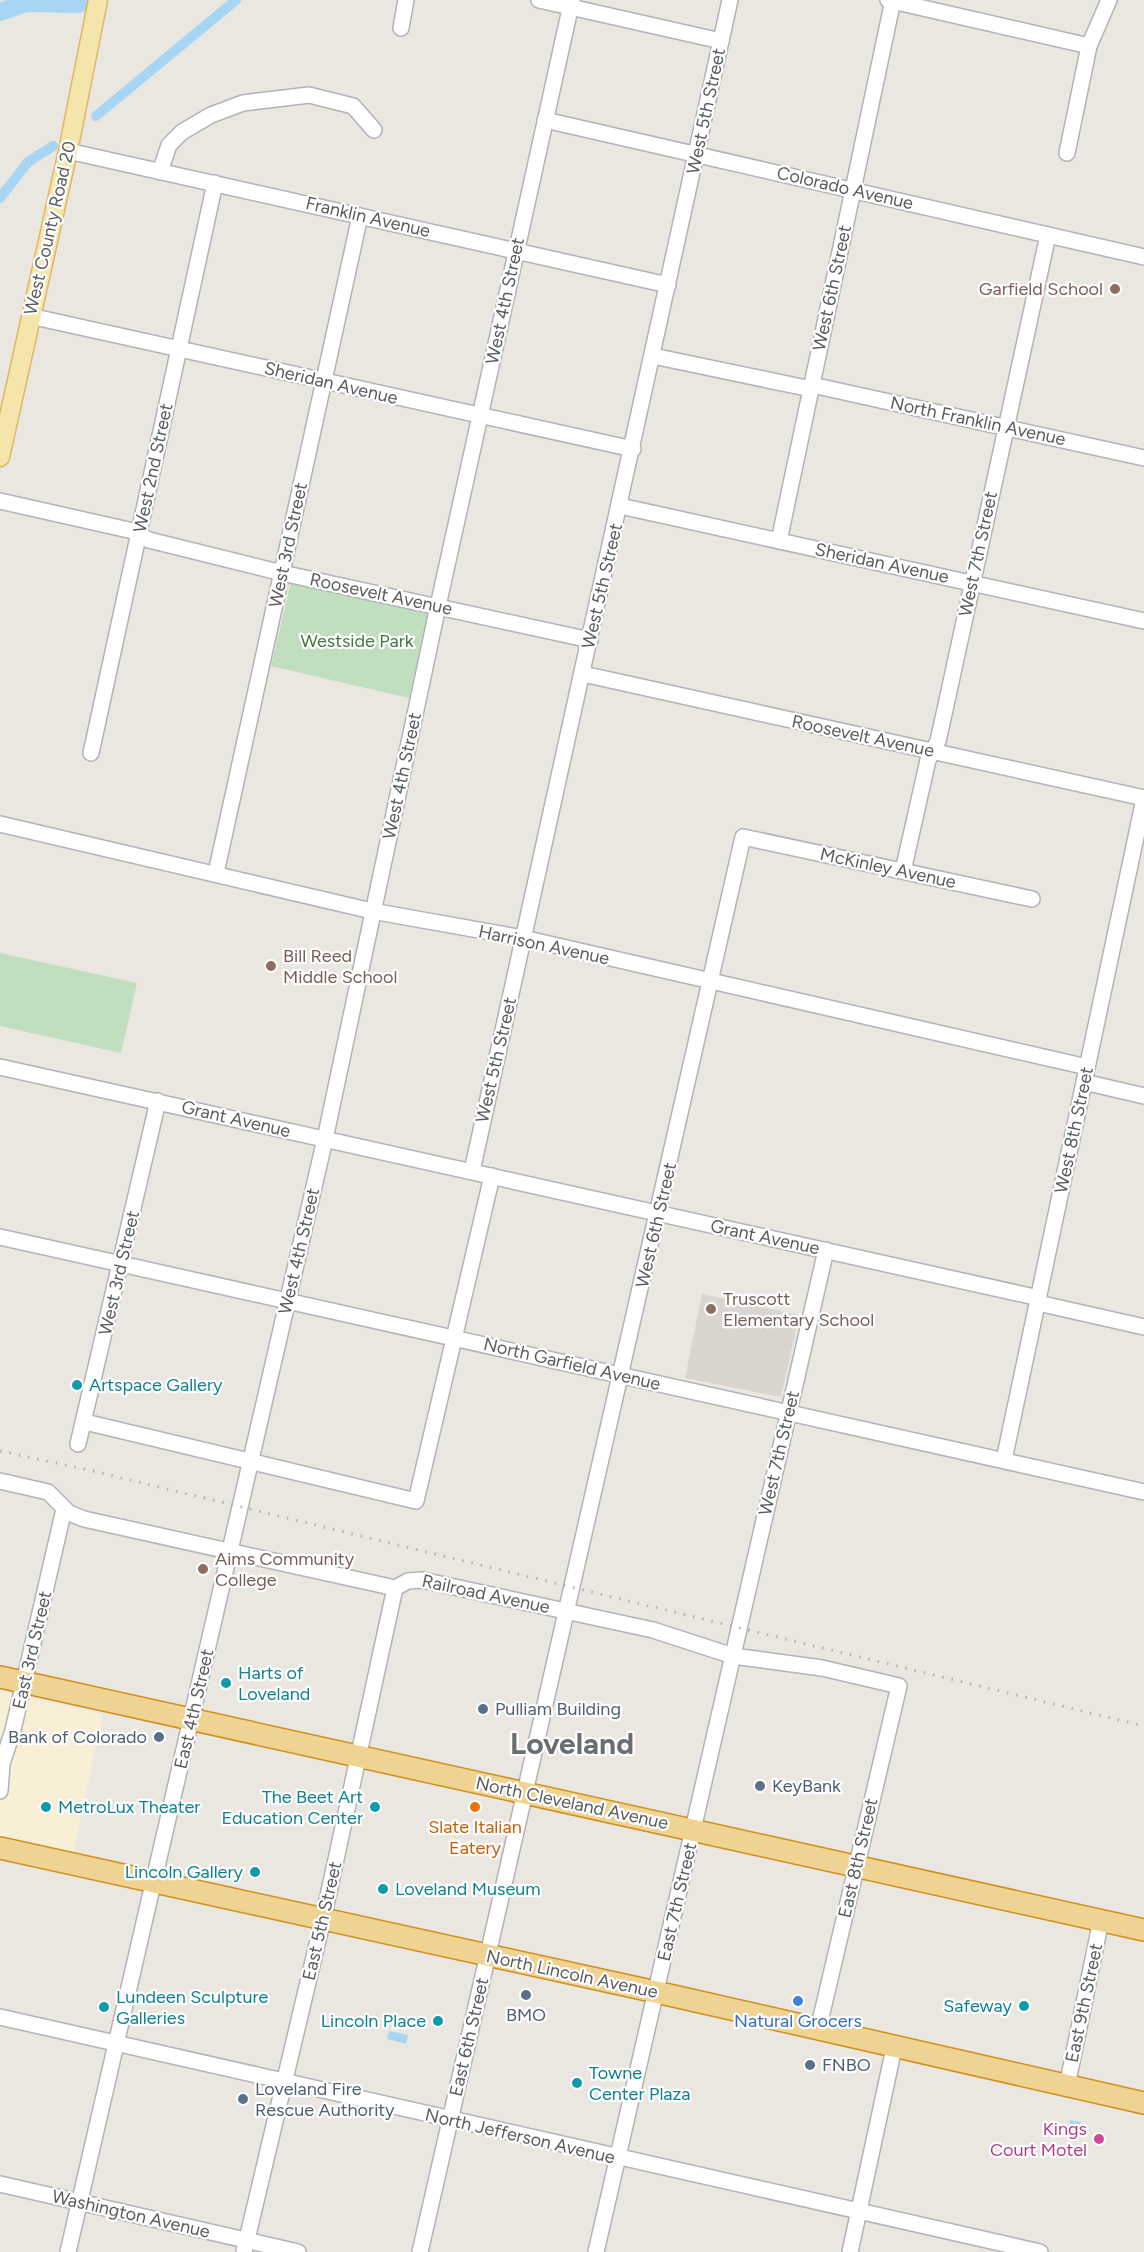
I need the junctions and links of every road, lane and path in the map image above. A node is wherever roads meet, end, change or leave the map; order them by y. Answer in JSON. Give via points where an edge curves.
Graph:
{"nodes":[{"id":1,"x":98,"y":0,"type":"edge"},
{"id":2,"x":406,"y":0,"type":"edge"},
{"id":3,"x":539,"y":0,"type":"edge"},
{"id":4,"x":729,"y":0,"type":"edge"},
{"id":5,"x":892,"y":0,"type":"edge"},
{"id":6,"x":1109,"y":0,"type":"edge"},
{"id":7,"x":572,"y":4,"type":"edge"},
{"id":8,"x":401,"y":28,"type":"dead end"},
{"id":9,"x":721,"y":41,"type":"junction"},
{"id":10,"x":1089,"y":46,"type":"junction"},
{"id":11,"x":545,"y":120,"type":"junction"},
{"id":12,"x":374,"y":130,"type":"dead end"},
{"id":13,"x":68,"y":151,"type":"junction"},
{"id":14,"x":1067,"y":153,"type":"dead end"},
{"id":15,"x":697,"y":154,"type":"junction"},
{"id":16,"x":160,"y":172,"type":"junction"},
{"id":17,"x":215,"y":183,"type":"junction"},
{"id":18,"x":852,"y":190,"type":"junction"},
{"id":19,"x":360,"y":216,"type":"junction"},
{"id":20,"x":1048,"y":235,"type":"junction"},
{"id":21,"x":516,"y":250,"type":"junction"},
{"id":22,"x":1144,"y":257,"type":"edge"},
{"id":23,"x":668,"y":285,"type":"junction"},
{"id":24,"x":30,"y":316,"type":"junction"},
{"id":25,"x":179,"y":350,"type":"junction"},
{"id":26,"x":652,"y":356,"type":"junction"},
{"id":27,"x":324,"y":382,"type":"junction"},
{"id":28,"x":811,"y":387,"type":"junction"},
{"id":29,"x":480,"y":416,"type":"junction"},
{"id":30,"x":1006,"y":427,"type":"junction"},
{"id":31,"x":633,"y":448,"type":"junction"},
{"id":32,"x":0,"y":457,"type":"edge"},
{"id":33,"x":1144,"y":458,"type":"edge"},
{"id":34,"x":0,"y":501,"type":"edge"},
{"id":35,"x":620,"y":506,"type":"junction"},
{"id":36,"x":138,"y":534,"type":"junction"},
{"id":37,"x":778,"y":541,"type":"junction"},
{"id":38,"x":282,"y":573,"type":"junction"},
{"id":39,"x":971,"y":583,"type":"junction"},
{"id":40,"x":438,"y":606,"type":"junction"},
{"id":41,"x":1144,"y":621,"type":"edge"},
{"id":42,"x":590,"y":640,"type":"junction"},
{"id":43,"x":583,"y":674,"type":"junction"},
{"id":44,"x":932,"y":751,"type":"junction"},
{"id":45,"x":91,"y":753,"type":"dead end"},
{"id":46,"x":1144,"y":799,"type":"edge"},
{"id":47,"x":0,"y":824,"type":"edge"},
{"id":48,"x":743,"y":837,"type":"joint"},
{"id":49,"x":903,"y":871,"type":"junction"},
{"id":50,"x":216,"y":873,"type":"junction"},
{"id":51,"x":1032,"y":899,"type":"dead end"},
{"id":52,"x":372,"y":910,"type":"junction"},
{"id":53,"x":523,"y":938,"type":"junction"},
{"id":54,"x":709,"y":982,"type":"junction"},
{"id":55,"x":0,"y":1067,"type":"edge"},
{"id":56,"x":1088,"y":1067,"type":"junction"},
{"id":57,"x":1084,"y":1082,"type":"junction"},
{"id":58,"x":1144,"y":1096,"type":"edge"},
{"id":59,"x":158,"y":1101,"type":"junction"},
{"id":60,"x":325,"y":1139,"type":"junction"},
{"id":61,"x":472,"y":1171,"type":"junction"},
{"id":62,"x":492,"y":1176,"type":"junction"},
{"id":63,"x":659,"y":1214,"type":"junction"},
{"id":64,"x":0,"y":1238,"type":"edge"},
{"id":65,"x":826,"y":1250,"type":"junction"},
{"id":66,"x":121,"y":1264,"type":"junction"},
{"id":67,"x":1039,"y":1300,"type":"junction"},
{"id":68,"x":288,"y":1301,"type":"junction"},
{"id":69,"x":1144,"y":1327,"type":"edge"},
{"id":70,"x":455,"y":1338,"type":"junction"},
{"id":71,"x":621,"y":1375,"type":"junction"},
{"id":72,"x":790,"y":1413,"type":"junction"},
{"id":73,"x":84,"y":1422,"type":"junction"},
{"id":74,"x":78,"y":1444,"type":"dead end"},
{"id":75,"x":251,"y":1460,"type":"junction"},
{"id":76,"x":1004,"y":1460,"type":"junction"},
{"id":77,"x":0,"y":1481,"type":"edge"},
{"id":78,"x":1144,"y":1492,"type":"edge"},
{"id":79,"x":64,"y":1509,"type":"junction"},
{"id":80,"x":230,"y":1551,"type":"junction"},
{"id":81,"x":395,"y":1588,"type":"junction"},
{"id":82,"x":567,"y":1611,"type":"junction"},
{"id":83,"x":733,"y":1656,"type":"junction"},
{"id":84,"x":0,"y":1677,"type":"edge"},
{"id":85,"x":24,"y":1682,"type":"junction"},
{"id":86,"x":899,"y":1686,"type":"joint"},
{"id":87,"x":192,"y":1719,"type":"junction"},
{"id":88,"x":358,"y":1755,"type":"junction"},
{"id":89,"x":0,"y":1791,"type":"edge"},
{"id":90,"x":526,"y":1793,"type":"junction"},
{"id":91,"x":693,"y":1830,"type":"junction"},
{"id":92,"x":0,"y":1848,"type":"edge"},
{"id":93,"x":856,"y":1866,"type":"junction"},
{"id":94,"x":153,"y":1882,"type":"junction"},
{"id":95,"x":323,"y":1919,"type":"junction"},
{"id":96,"x":1101,"y":1920,"type":"junction"},
{"id":97,"x":1144,"y":1930,"type":"edge"},
{"id":98,"x":488,"y":1956,"type":"junction"},
{"id":99,"x":656,"y":1992,"type":"junction"},
{"id":100,"x":0,"y":2017,"type":"edge"},
{"id":101,"x":818,"y":2030,"type":"junction"},
{"id":102,"x":116,"y":2042,"type":"junction"},
{"id":103,"x":894,"y":2048,"type":"junction"},
{"id":104,"x":284,"y":2083,"type":"junction"},
{"id":105,"x":1067,"y":2086,"type":"junction"},
{"id":106,"x":1144,"y":2103,"type":"edge"},
{"id":107,"x":450,"y":2120,"type":"junction"},
{"id":108,"x":618,"y":2158,"type":"junction"},
{"id":109,"x":0,"y":2184,"type":"edge"},
{"id":110,"x":79,"y":2202,"type":"junction"},
{"id":111,"x":859,"y":2212,"type":"junction"},
{"id":112,"x":245,"y":2246,"type":"edge"},
{"id":113,"x":68,"y":2252,"type":"edge"},
{"id":114,"x":298,"y":2252,"type":"edge"},
{"id":115,"x":420,"y":2252,"type":"edge"},
{"id":116,"x":596,"y":2252,"type":"edge"},
{"id":117,"x":850,"y":2252,"type":"edge"},
{"id":118,"x":1040,"y":2252,"type":"edge"}],
"edges":[{"from":1,"to":13,"type":"main road","name":"West County Road 20"},
{"from":2,"to":8,"type":"street"},
{"from":3,"to":7,"type":"street"},
{"from":4,"to":9,"type":"street","name":"West 5th Street"},
{"from":5,"to":10,"type":"street"},
{"from":5,"to":18,"type":"street","name":"West 6th Street"},
{"from":6,"to":10,"type":"street"},
{"from":7,"to":9,"type":"street"},
{"from":7,"to":11,"type":"street","name":"West 4th Street"},
{"from":9,"to":15,"type":"street","name":"West 5th Street"},
{"from":10,"to":14,"type":"street"},
{"from":11,"to":15,"type":"street","name":"Colorado Avenue"},
{"from":11,"to":21,"type":"street","name":"West 4th Street"},
{"from":12,"to":16,"type":"street","via":[[353,106],[309,95],[243,103],[182,132],[169,145]]},
{"from":13,"to":16,"type":"street","name":"Franklin Avenue"},
{"from":13,"to":24,"type":"main road","name":"West County Road 20"},
{"from":15,"to":18,"type":"street","name":"Colorado Avenue"},
{"from":15,"to":23,"type":"street","name":"West 5th Street"},
{"from":16,"to":17,"type":"street","name":"Franklin Avenue"},
{"from":17,"to":19,"type":"street","name":"Franklin Avenue"},
{"from":17,"to":25,"type":"street","name":"West 2nd Street"},
{"from":18,"to":20,"type":"street","name":"Colorado Avenue"},
{"from":18,"to":28,"type":"street","name":"West 6th Street"},
{"from":19,"to":21,"type":"street","name":"Franklin Avenue"},
{"from":19,"to":27,"type":"street","name":"West 3rd Street"},
{"from":20,"to":22,"type":"street","name":"Colorado Avenue"},
{"from":20,"to":30,"type":"street","name":"West 7th Street"},
{"from":21,"to":23,"type":"street","name":"Franklin Avenue"},
{"from":21,"to":29,"type":"street","name":"West 4th Street"},
{"from":23,"to":26,"type":"street","name":"West 5th Street"},
{"from":24,"to":25,"type":"street","name":"Sheridan Avenue"},
{"from":24,"to":32,"type":"main road","name":"West County Road 20"},
{"from":25,"to":27,"type":"street","name":"Sheridan Avenue"},
{"from":25,"to":36,"type":"street","name":"West 2nd Street"},
{"from":26,"to":28,"type":"street","name":"North Franklin Avenue"},
{"from":26,"to":31,"type":"street","name":"West 5th Street"},
{"from":27,"to":29,"type":"street","name":"Sheridan Avenue"},
{"from":27,"to":38,"type":"street","name":"West 3rd Street"},
{"from":28,"to":30,"type":"street","name":"North Franklin Avenue"},
{"from":28,"to":37,"type":"street","name":"West 6th Street"},
{"from":29,"to":31,"type":"street","name":"Sheridan Avenue"},
{"from":29,"to":40,"type":"street","name":"West 4th Street"},
{"from":30,"to":33,"type":"street","name":"North Franklin Avenue"},
{"from":30,"to":39,"type":"street","name":"West 7th Street"},
{"from":31,"to":35,"type":"street","name":"West 5th Street"},
{"from":34,"to":36,"type":"street","name":"Roosevelt Avenue"},
{"from":35,"to":37,"type":"street","name":"Sheridan Avenue"},
{"from":35,"to":42,"type":"street","name":"West 5th Street"},
{"from":36,"to":38,"type":"street","name":"Roosevelt Avenue"},
{"from":36,"to":45,"type":"street","name":"West 2nd Street"},
{"from":37,"to":39,"type":"street","name":"Sheridan Avenue"},
{"from":38,"to":40,"type":"street","name":"Roosevelt Avenue"},
{"from":38,"to":50,"type":"street","name":"West 3rd Street"},
{"from":39,"to":41,"type":"street","name":"Sheridan Avenue"},
{"from":39,"to":44,"type":"street","name":"West 7th Street","via":[[938,741]]},
{"from":40,"to":42,"type":"street","name":"Roosevelt Avenue"},
{"from":40,"to":52,"type":"street","name":"West 4th Street"},
{"from":42,"to":43,"type":"street","name":"West 5th Street"},
{"from":43,"to":44,"type":"street","name":"Roosevelt Avenue"},
{"from":43,"to":53,"type":"street","name":"West 5th Street"},
{"from":44,"to":46,"type":"street","name":"Roosevelt Avenue"},
{"from":44,"to":49,"type":"street","name":"West 7th Street"},
{"from":46,"to":56,"type":"street","name":"West 8th Street"},
{"from":47,"to":50,"type":"street","name":"Harrison Avenue"},
{"from":48,"to":49,"type":"street","name":"McKinley Avenue"},
{"from":48,"to":54,"type":"street","name":"West 6th Street"},
{"from":49,"to":51,"type":"street","name":"McKinley Avenue"},
{"from":50,"to":52,"type":"street","name":"Harrison Avenue"},
{"from":52,"to":53,"type":"street","name":"Harrison Avenue"},
{"from":52,"to":60,"type":"street","name":"West 4th Street"},
{"from":53,"to":54,"type":"street","name":"Harrison Avenue"},
{"from":53,"to":61,"type":"street","name":"West 5th Street"},
{"from":54,"to":56,"type":"street","name":"Harrison Avenue"},
{"from":54,"to":63,"type":"street","name":"West 6th Street"},
{"from":55,"to":59,"type":"street","name":"Grant Avenue"},
{"from":56,"to":57,"type":"street","name":"West 8th Street"},
{"from":57,"to":58,"type":"street"},
{"from":57,"to":67,"type":"street","name":"West 8th Street"},
{"from":59,"to":60,"type":"street","name":"Grant Avenue"},
{"from":59,"to":66,"type":"street","name":"West 3rd Street"},
{"from":60,"to":61,"type":"street","name":"Grant Avenue"},
{"from":60,"to":68,"type":"street","name":"West 4th Street"},
{"from":61,"to":62,"type":"street","name":"Grant Avenue"},
{"from":62,"to":63,"type":"street","name":"Grant Avenue"},
{"from":62,"to":70,"type":"street"},
{"from":63,"to":65,"type":"street","name":"Grant Avenue"},
{"from":63,"to":71,"type":"street","name":"West 6th Street"},
{"from":64,"to":66,"type":"street","name":"North Garfield Avenue"},
{"from":65,"to":67,"type":"street","name":"Grant Avenue"},
{"from":65,"to":72,"type":"street","name":"West 7th Street"},
{"from":66,"to":68,"type":"street","name":"North Garfield Avenue"},
{"from":66,"to":73,"type":"street","name":"West 3rd Street"},
{"from":67,"to":69,"type":"street","name":"Grant Avenue"},
{"from":67,"to":76,"type":"street","name":"West 8th Street"},
{"from":68,"to":70,"type":"street","name":"North Garfield Avenue"},
{"from":68,"to":75,"type":"street","name":"West 4th Street"},
{"from":70,"to":71,"type":"street","name":"North Garfield Avenue"},
{"from":70,"to":75,"type":"street","via":[[416,1501]]},
{"from":71,"to":72,"type":"street","name":"North Garfield Avenue"},
{"from":71,"to":82,"type":"street","name":"West 6th Street"},
{"from":72,"to":76,"type":"street","name":"North Garfield Avenue"},
{"from":72,"to":83,"type":"street","name":"West 7th Street"},
{"from":73,"to":74,"type":"street","name":"West 3rd Street"},
{"from":73,"to":75,"type":"street"},
{"from":75,"to":80,"type":"street","name":"West 4th Street"},
{"from":76,"to":78,"type":"street","name":"North Garfield Avenue"},
{"from":77,"to":79,"type":"street","name":"Railroad Avenue","via":[[48,1492]]},
{"from":79,"to":80,"type":"street","name":"Railroad Avenue","via":[[77,1517]]},
{"from":79,"to":85,"type":"street","name":"East 3rd Street"},
{"from":80,"to":81,"type":"street","name":"Railroad Avenue"},
{"from":80,"to":87,"type":"street","name":"East 4th Street"},
{"from":81,"to":82,"type":"street","name":"Railroad Avenue","via":[[408,1581],[422,1580]]},
{"from":81,"to":88,"type":"street","name":"East 5th Street"},
{"from":82,"to":83,"type":"street","name":"Railroad Avenue","via":[[653,1630]]},
{"from":82,"to":90,"type":"street","name":"East 6th Street"},
{"from":83,"to":86,"type":"street","name":"Railroad Avenue","via":[[822,1668]]},
{"from":83,"to":91,"type":"street","name":"East 7th Street"},
{"from":84,"to":85,"type":"highway","name":"North Cleveland Avenue"},
{"from":85,"to":87,"type":"highway","name":"North Cleveland Avenue"},
{"from":85,"to":89,"type":"street","name":"East 3rd Street","via":[[2,1764]]},
{"from":86,"to":93,"type":"street","name":"East 8th Street"},
{"from":87,"to":88,"type":"highway","name":"North Cleveland Avenue"},
{"from":87,"to":94,"type":"street","name":"East 4th Street"},
{"from":88,"to":90,"type":"highway","name":"North Cleveland Avenue"},
{"from":88,"to":95,"type":"street","name":"East 5th Street"},
{"from":90,"to":91,"type":"highway","name":"North Cleveland Avenue"},
{"from":90,"to":98,"type":"street","name":"East 6th Street"},
{"from":91,"to":93,"type":"highway","name":"North Cleveland Avenue"},
{"from":91,"to":99,"type":"street","name":"East 7th Street"},
{"from":92,"to":94,"type":"highway","name":"North Lincoln Avenue"},
{"from":93,"to":96,"type":"highway","name":"North Cleveland Avenue"},
{"from":93,"to":101,"type":"street","name":"East 8th Street"},
{"from":94,"to":95,"type":"highway","name":"North Lincoln Avenue"},
{"from":94,"to":102,"type":"street","name":"East 4th Street"},
{"from":95,"to":98,"type":"highway","name":"North Lincoln Avenue"},
{"from":95,"to":104,"type":"street","name":"East 5th Street"},
{"from":96,"to":97,"type":"highway","name":"North Cleveland Avenue"},
{"from":96,"to":105,"type":"street","name":"East 9th Street"},
{"from":98,"to":99,"type":"highway","name":"North Lincoln Avenue"},
{"from":98,"to":107,"type":"street","name":"East 6th Street"},
{"from":99,"to":101,"type":"highway","name":"North Lincoln Avenue"},
{"from":99,"to":108,"type":"street","name":"East 7th Street"},
{"from":100,"to":102,"type":"street","name":"North Jefferson Avenue"},
{"from":101,"to":103,"type":"highway","name":"North Lincoln Avenue"},
{"from":102,"to":104,"type":"street","name":"North Jefferson Avenue"},
{"from":102,"to":110,"type":"street","name":"East 4th Street"},
{"from":103,"to":105,"type":"highway","name":"North Lincoln Avenue"},
{"from":103,"to":111,"type":"street"},
{"from":104,"to":107,"type":"street","name":"North Jefferson Avenue"},
{"from":104,"to":112,"type":"street","name":"East 5th Street"},
{"from":105,"to":106,"type":"highway","name":"North Lincoln Avenue"},
{"from":107,"to":108,"type":"street","name":"North Jefferson Avenue"},
{"from":107,"to":115,"type":"street","name":"East 6th Street"},
{"from":108,"to":111,"type":"street","name":"North Jefferson Avenue"},
{"from":108,"to":116,"type":"street","name":"East 7th Street"},
{"from":109,"to":110,"type":"street","name":"Washington Avenue"},
{"from":110,"to":112,"type":"street","name":"Washington Avenue"},
{"from":110,"to":113,"type":"street","name":"East 4th Street"},
{"from":111,"to":117,"type":"street"},
{"from":111,"to":118,"type":"street","name":"North Jefferson Avenue"},
{"from":112,"to":114,"type":"street","name":"Washington Avenue"}]}
